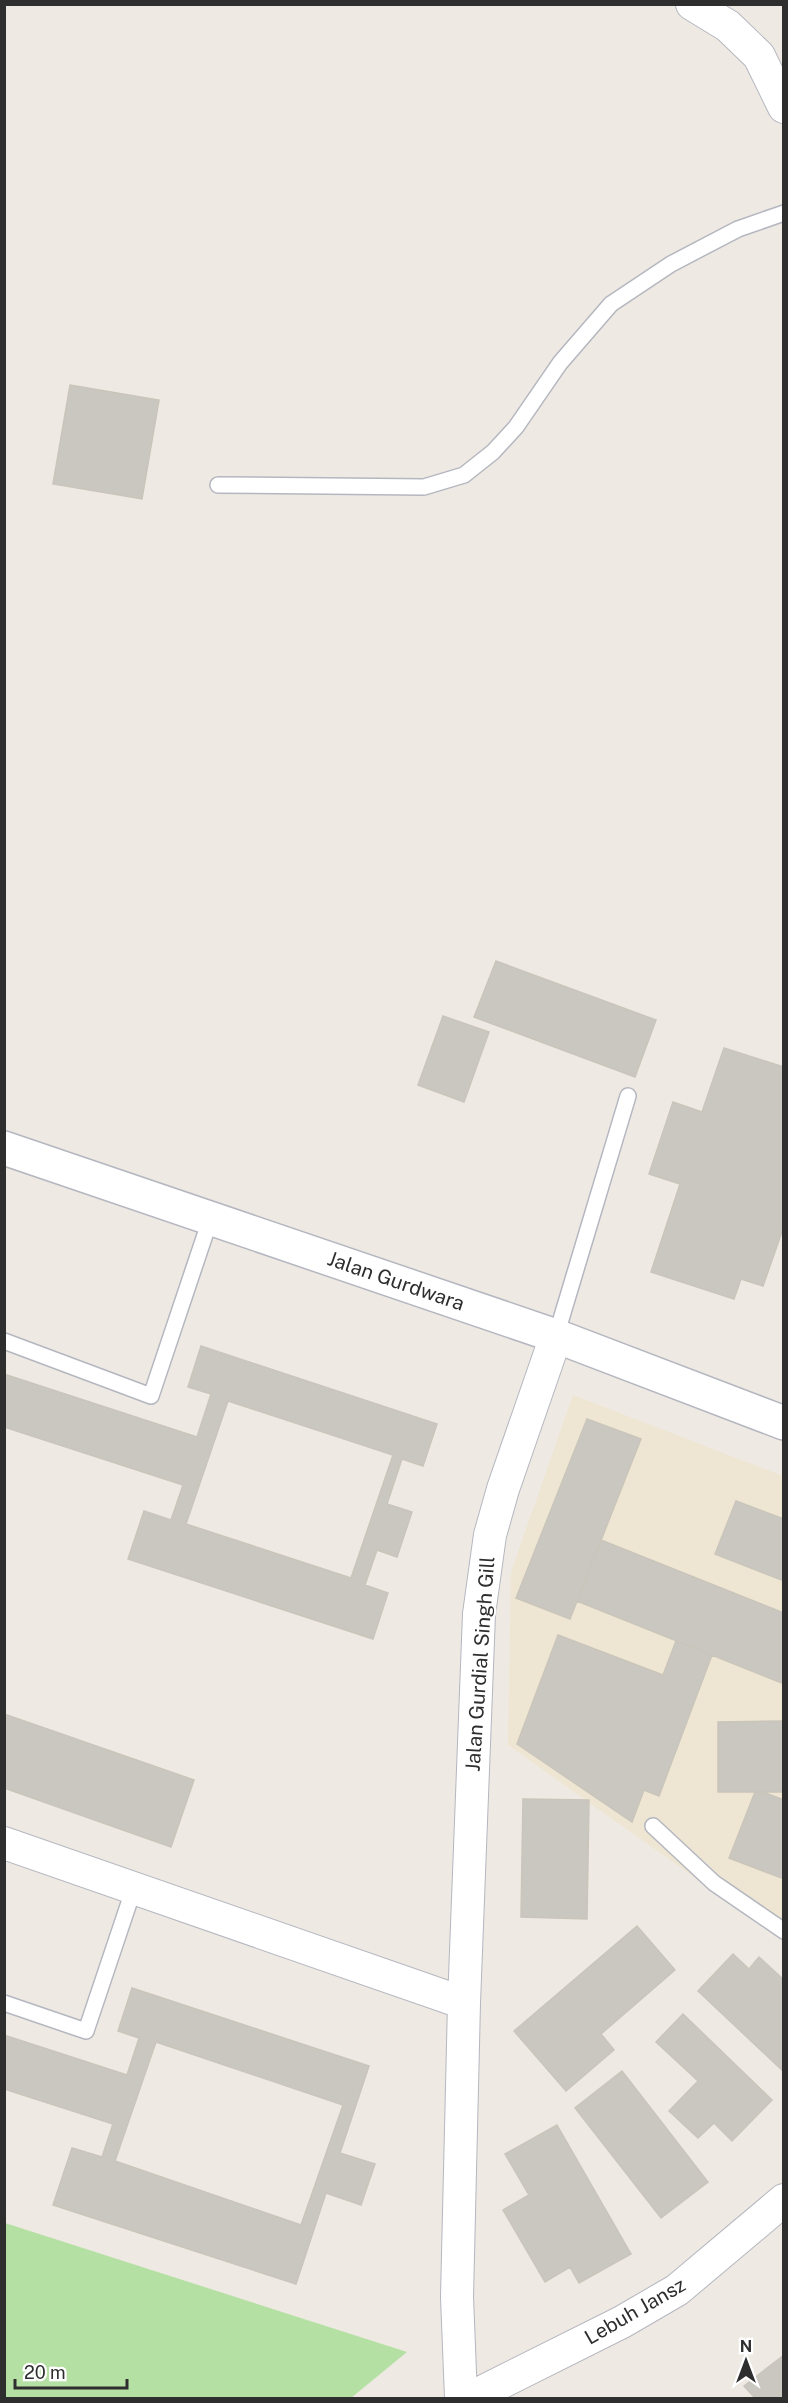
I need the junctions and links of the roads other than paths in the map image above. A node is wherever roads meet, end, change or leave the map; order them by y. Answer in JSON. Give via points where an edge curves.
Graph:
{"nodes":[{"id":1,"x":693,"y":4,"type":"edge"},
{"id":2,"x":783,"y":107,"type":"edge"},
{"id":3,"x":783,"y":213,"type":"edge"},
{"id":4,"x":218,"y":485,"type":"dead end"},
{"id":5,"x":628,"y":1096,"type":"dead end"},
{"id":6,"x":4,"y":1148,"type":"edge"},
{"id":7,"x":211,"y":1217,"type":"junction"},
{"id":8,"x":556,"y":1336,"type":"junction"},
{"id":9,"x":4,"y":1341,"type":"edge"},
{"id":10,"x":783,"y":1423,"type":"edge"},
{"id":11,"x":653,"y":1826,"type":"dead end"},
{"id":12,"x":4,"y":1843,"type":"edge"},
{"id":13,"x":134,"y":1888,"type":"junction"},
{"id":14,"x":783,"y":1931,"type":"edge"},
{"id":15,"x":4,"y":2003,"type":"edge"},
{"id":16,"x":464,"y":2003,"type":"junction"},
{"id":17,"x":783,"y":2200,"type":"edge"},
{"id":18,"x":461,"y":2398,"type":"edge"},
{"id":19,"x":470,"y":2398,"type":"edge"}],
"edges":[{"from":1,"to":2,"type":"street","via":[[728,26],[759,56]]},
{"from":3,"to":4,"type":"lane","via":[[738,229],[671,264],[611,304],[560,363],[516,427],[464,475],[424,487]]},
{"from":5,"to":8,"type":"lane"},
{"from":6,"to":7,"type":"street","name":"Jalan Gurdwara"},
{"from":7,"to":8,"type":"street","name":"Jalan Gurdwara"},
{"from":7,"to":9,"type":"lane","via":[[151,1396]]},
{"from":8,"to":10,"type":"street","name":"Jalan Gurdwara"},
{"from":8,"to":16,"type":"street","name":"Jalan Gurdial Singh Gill","via":[[503,1490],[484,1571],[479,1614]]},
{"from":11,"to":14,"type":"lane","via":[[714,1883]]},
{"from":12,"to":13,"type":"street"},
{"from":13,"to":15,"type":"lane","via":[[86,2031]]},
{"from":13,"to":16,"type":"street"},
{"from":16,"to":18,"type":"street","name":"Jalan Gurdial Singh Gill","via":[[458,2297]]},
{"from":17,"to":19,"type":"street","name":"Lebuh Jansz","via":[[676,2290],[622,2322]]}]}
